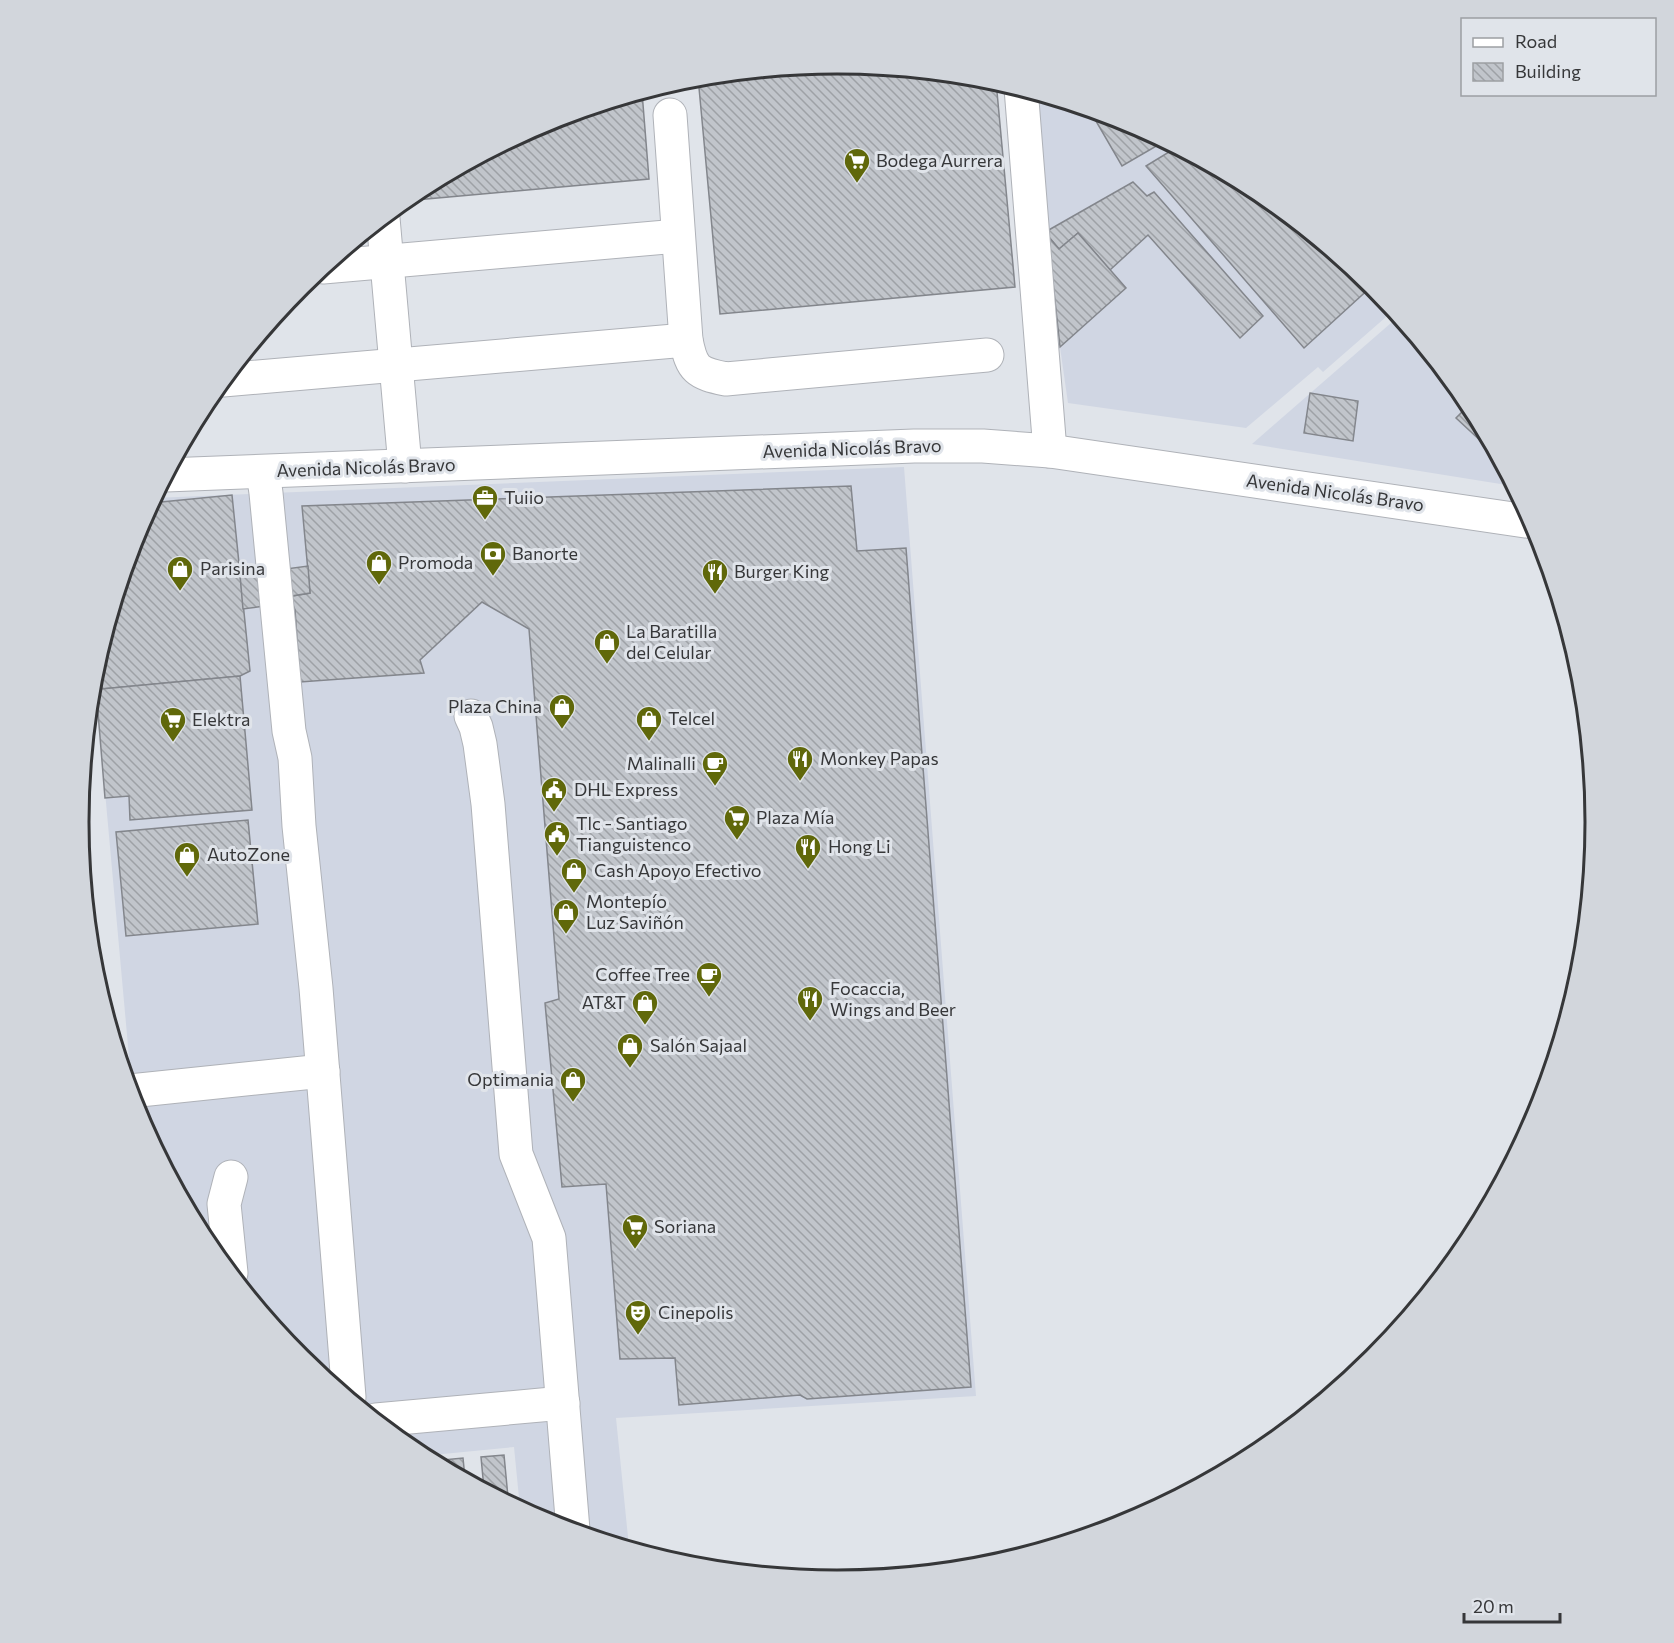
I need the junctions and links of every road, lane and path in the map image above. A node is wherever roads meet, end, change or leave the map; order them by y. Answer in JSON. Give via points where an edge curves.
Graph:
{"nodes":[{"id":1,"x":1022,"y":97,"type":"edge"},
{"id":2,"x":670,"y":115,"type":"dead end"},
{"id":3,"x":384,"y":227,"type":"edge"},
{"id":4,"x":678,"y":236,"type":"junction"},
{"id":5,"x":387,"y":261,"type":"junction"},
{"id":6,"x":337,"y":266,"type":"edge"},
{"id":7,"x":686,"y":340,"type":"junction"},
{"id":8,"x":987,"y":355,"type":"dead end"},
{"id":9,"x":396,"y":364,"type":"junction"},
{"id":10,"x":235,"y":379,"type":"edge"},
{"id":11,"x":1050,"y":451,"type":"junction"},
{"id":12,"x":405,"y":466,"type":"junction"},
{"id":13,"x":263,"y":472,"type":"junction"},
{"id":14,"x":175,"y":475,"type":"edge"},
{"id":15,"x":1521,"y":520,"type":"edge"},
{"id":16,"x":471,"y":716,"type":"dead end"},
{"id":17,"x":323,"y":1071,"type":"junction"},
{"id":18,"x":139,"y":1090,"type":"edge"},
{"id":19,"x":231,"y":1177,"type":"dead end"},
{"id":20,"x":229,"y":1257,"type":"edge"},
{"id":21,"x":348,"y":1387,"type":"edge"},
{"id":22,"x":563,"y":1403,"type":"junction"},
{"id":23,"x":388,"y":1419,"type":"edge"},
{"id":24,"x":572,"y":1521,"type":"edge"}],
"edges":[{"from":1,"to":11,"type":"street"},
{"from":2,"to":4,"type":"street"},
{"from":3,"to":5,"type":"street"},
{"from":4,"to":5,"type":"street"},
{"from":4,"to":7,"type":"street"},
{"from":5,"to":6,"type":"street"},
{"from":5,"to":9,"type":"street"},
{"from":7,"to":8,"type":"street","via":[[694,366],[704,374],[726,379]]},
{"from":7,"to":9,"type":"street"},
{"from":9,"to":10,"type":"street"},
{"from":9,"to":12,"type":"street"},
{"from":11,"to":12,"type":"street","name":"Avenida Nicolás Bravo","via":[[914,446]]},
{"from":11,"to":15,"type":"street","name":"Avenida Nicolás Bravo"},
{"from":12,"to":13,"type":"street","name":"Avenida Nicolás Bravo"},
{"from":13,"to":14,"type":"street","name":"Avenida Nicolás Bravo"},
{"from":13,"to":17,"type":"street","via":[[295,758]]},
{"from":16,"to":22,"type":"street","via":[[480,744],[488,804],[516,1154],[549,1238]]},
{"from":17,"to":18,"type":"street"},
{"from":17,"to":21,"type":"street"},
{"from":19,"to":20,"type":"street","via":[[224,1204]]},
{"from":22,"to":23,"type":"street"},
{"from":22,"to":24,"type":"street"}]}
